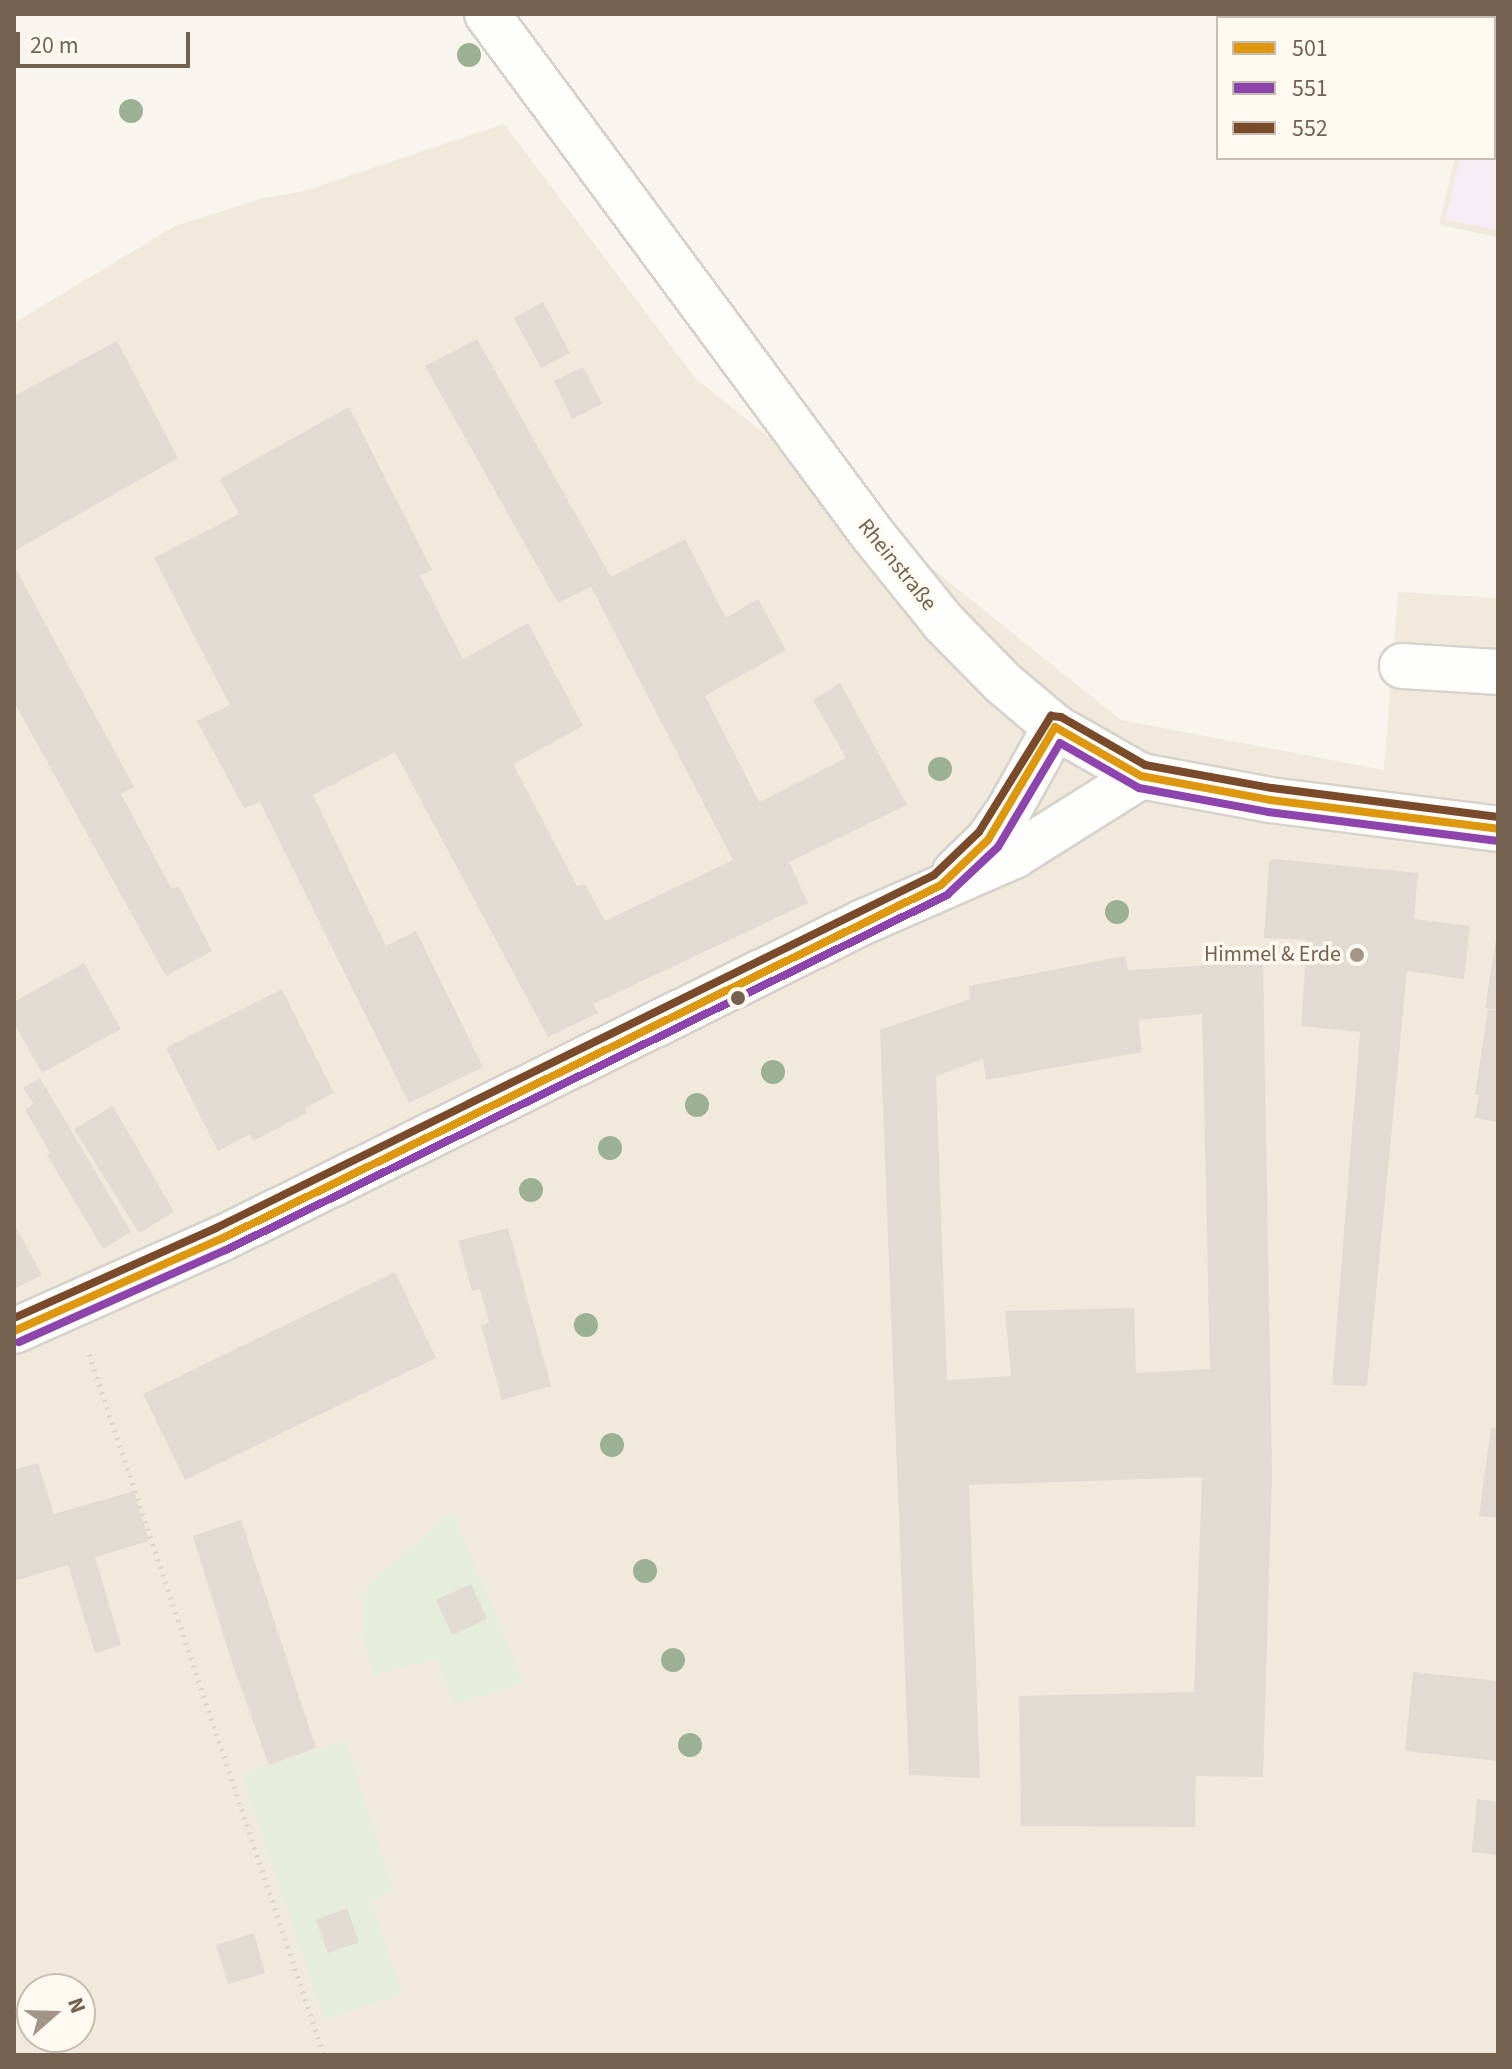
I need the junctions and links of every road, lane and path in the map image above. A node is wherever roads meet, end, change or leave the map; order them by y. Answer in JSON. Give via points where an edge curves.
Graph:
{"nodes":[{"id":1,"x":487,"y":14,"type":"edge"},
{"id":2,"x":1402,"y":666,"type":"dead end"},
{"id":3,"x":1498,"y":672,"type":"edge"},
{"id":4,"x":1055,"y":727,"type":"junction"},
{"id":5,"x":1141,"y":776,"type":"junction"},
{"id":6,"x":1498,"y":829,"type":"edge"},
{"id":7,"x":941,"y":885,"type":"junction"},
{"id":8,"x":73,"y":1307,"type":"junction"},
{"id":9,"x":14,"y":1331,"type":"edge"},
{"id":10,"x":324,"y":2055,"type":"edge"}],
"edges":[{"from":1,"to":4,"type":"street","name":"Rheinstraße","via":[[873,535],[944,623]]},
{"from":2,"to":3,"type":"street"},
{"from":4,"to":5,"type":"street","name":"Rheinstraße"},
{"from":4,"to":7,"type":"street","via":[[988,840]]},
{"from":5,"to":6,"type":"street","name":"Rheinstraße","via":[[1270,800]]},
{"from":5,"to":7,"type":"street","via":[[1014,856]]},
{"from":7,"to":8,"type":"street"},
{"from":8,"to":9,"type":"street"},
{"from":8,"to":10,"type":"path"}]}
